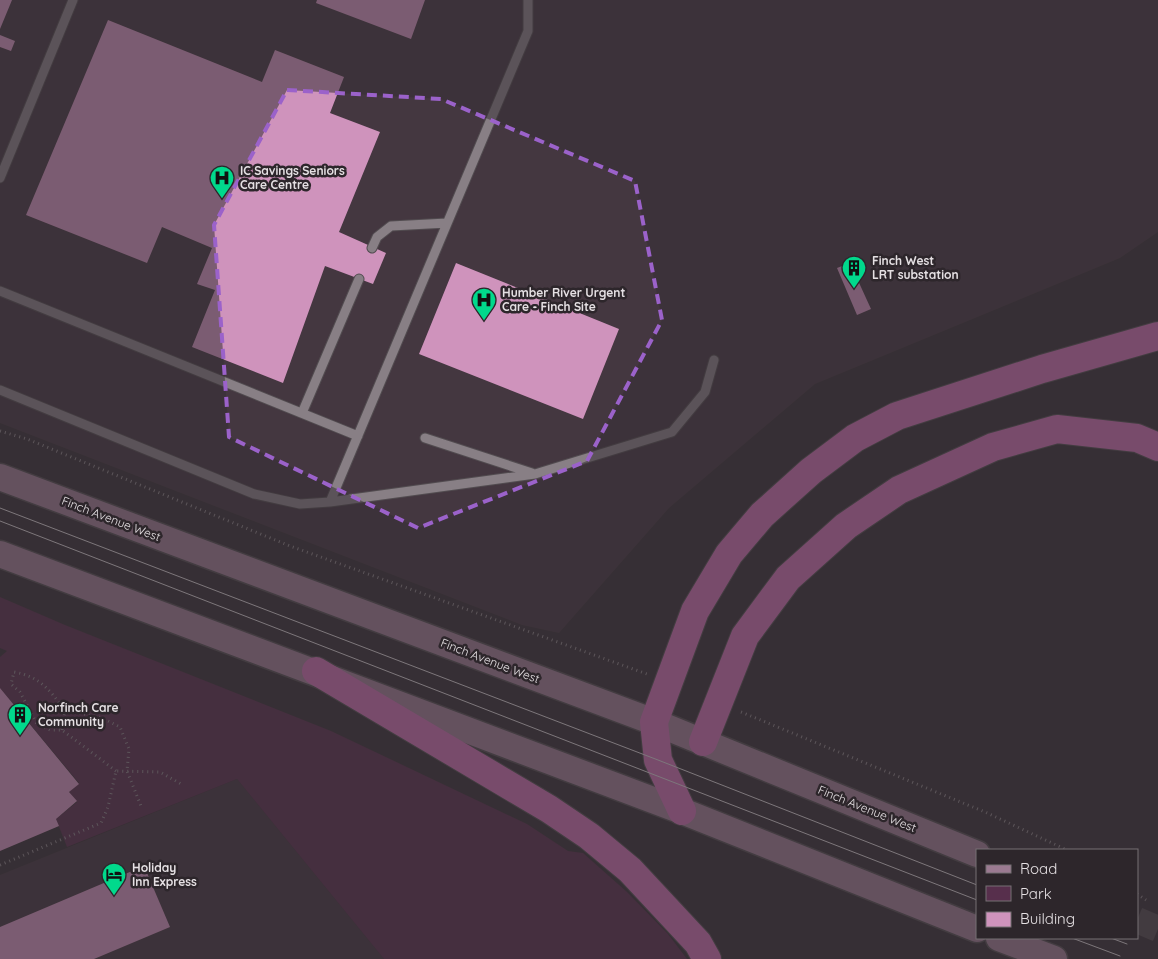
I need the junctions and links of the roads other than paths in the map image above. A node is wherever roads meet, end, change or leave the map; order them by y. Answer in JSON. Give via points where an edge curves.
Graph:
{"nodes":[{"id":1,"x":73,"y":0,"type":"edge"},
{"id":2,"x":528,"y":0,"type":"edge"},
{"id":3,"x":0,"y":178,"type":"edge"},
{"id":4,"x":447,"y":224,"type":"junction"},
{"id":5,"x":372,"y":248,"type":"dead end"},
{"id":6,"x":359,"y":279,"type":"dead end"},
{"id":7,"x":0,"y":291,"type":"edge"},
{"id":8,"x":1158,"y":336,"type":"edge"},
{"id":9,"x":714,"y":360,"type":"dead end"},
{"id":10,"x":0,"y":390,"type":"edge"},
{"id":11,"x":302,"y":413,"type":"junction"},
{"id":12,"x":358,"y":436,"type":"junction"},
{"id":13,"x":425,"y":438,"type":"dead end"},
{"id":14,"x":1158,"y":447,"type":"edge"},
{"id":15,"x":535,"y":474,"type":"junction"},
{"id":16,"x":0,"y":477,"type":"edge"},
{"id":17,"x":330,"y":502,"type":"junction"},
{"id":18,"x":0,"y":554,"type":"edge"},
{"id":19,"x":316,"y":672,"type":"junction"},
{"id":20,"x":654,"y":722,"type":"junction"},
{"id":21,"x":703,"y":742,"type":"junction"},
{"id":22,"x":682,"y":811,"type":"junction"},
{"id":23,"x":976,"y":854,"type":"edge"},
{"id":24,"x":976,"y":929,"type":"edge"},
{"id":25,"x":1002,"y":939,"type":"edge"},
{"id":26,"x":707,"y":959,"type":"edge"},
{"id":27,"x":1054,"y":959,"type":"edge"}],
"edges":[{"from":1,"to":3,"type":"lane"},
{"from":2,"to":4,"type":"lane","via":[[528,31]]},
{"from":4,"to":5,"type":"lane","via":[[391,226],[377,237]]},
{"from":4,"to":12,"type":"lane"},
{"from":6,"to":11,"type":"lane"},
{"from":7,"to":11,"type":"lane"},
{"from":8,"to":20,"type":"highway","via":[[897,416],[856,438],[811,471],[762,515],[729,554],[696,611]]},
{"from":9,"to":15,"type":"lane","via":[[705,392],[672,432]]},
{"from":10,"to":17,"type":"lane","via":[[254,494],[300,504]]},
{"from":11,"to":12,"type":"lane"},
{"from":12,"to":17,"type":"lane"},
{"from":13,"to":15,"type":"lane"},
{"from":14,"to":21,"type":"highway","via":[[1137,438],[1057,429],[993,447],[899,490],[846,526],[788,578],[745,636]]},
{"from":15,"to":17,"type":"lane"},
{"from":16,"to":20,"type":"main road","name":"Finch Avenue West"},
{"from":18,"to":19,"type":"main road"},
{"from":19,"to":22,"type":"main road"},
{"from":19,"to":26,"type":"highway","via":[[549,809],[589,836],[630,870],[698,943]]},
{"from":20,"to":21,"type":"main road","name":"Finch Avenue West"},
{"from":20,"to":22,"type":"highway","via":[[658,760]]},
{"from":21,"to":23,"type":"main road","name":"Finch Avenue West"},
{"from":22,"to":24,"type":"main road"},
{"from":25,"to":27,"type":"main road"}]}
